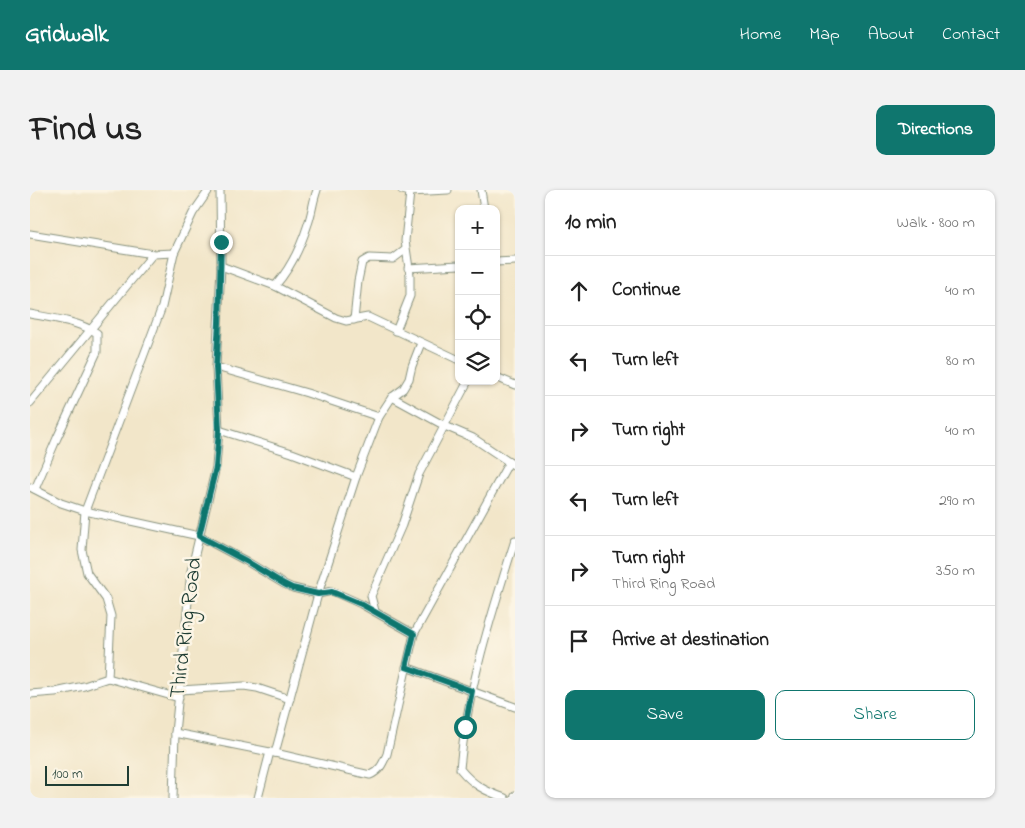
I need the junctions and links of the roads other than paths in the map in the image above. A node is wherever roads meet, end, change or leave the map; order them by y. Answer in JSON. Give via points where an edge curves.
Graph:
{"nodes":[{"id":1,"x":209,"y":190,"type":"edge"},
{"id":2,"x":220,"y":190,"type":"edge"},
{"id":3,"x":317,"y":190,"type":"edge"},
{"id":4,"x":448,"y":190,"type":"edge"},
{"id":5,"x":481,"y":190,"type":"edge"},
{"id":6,"x":406,"y":191,"type":"edge"},
{"id":7,"x":483,"y":205,"type":"edge"},
{"id":8,"x":30,"y":234,"type":"edge"},
{"id":9,"x":405,"y":250,"type":"junction"},
{"id":10,"x":174,"y":253,"type":"junction"},
{"id":11,"x":153,"y":254,"type":"junction"},
{"id":12,"x":515,"y":261,"type":"edge"},
{"id":13,"x":500,"y":262,"type":"edge"},
{"id":14,"x":455,"y":265,"type":"edge"},
{"id":15,"x":221,"y":266,"type":"junction"},
{"id":16,"x":408,"y":268,"type":"junction"},
{"id":17,"x":275,"y":286,"type":"junction"},
{"id":18,"x":30,"y":314,"type":"edge"},
{"id":19,"x":354,"y":320,"type":"junction"},
{"id":20,"x":91,"y":329,"type":"junction"},
{"id":21,"x":396,"y":331,"type":"junction"},
{"id":22,"x":421,"y":343,"type":"junction"},
{"id":23,"x":455,"y":358,"type":"edge"},
{"id":24,"x":216,"y":367,"type":"junction"},
{"id":25,"x":500,"y":378,"type":"edge"},
{"id":26,"x":515,"y":384,"type":"edge"},
{"id":27,"x":466,"y":385,"type":"edge"},
{"id":28,"x":392,"y":397,"type":"junction"},
{"id":29,"x":30,"y":403,"type":"edge"},
{"id":30,"x":379,"y":417,"type":"junction"},
{"id":31,"x":444,"y":426,"type":"junction"},
{"id":32,"x":219,"y":430,"type":"junction"},
{"id":33,"x":512,"y":464,"type":"edge"},
{"id":34,"x":356,"y":477,"type":"junction"},
{"id":35,"x":33,"y":488,"type":"edge"},
{"id":36,"x":86,"y":511,"type":"junction"},
{"id":37,"x":199,"y":536,"type":"junction"},
{"id":38,"x":515,"y":540,"type":"edge"},
{"id":39,"x":322,"y":580,"type":"junction"},
{"id":40,"x":332,"y":592,"type":"junction"},
{"id":41,"x":318,"y":594,"type":"junction"},
{"id":42,"x":371,"y":596,"type":"junction"},
{"id":43,"x":361,"y":604,"type":"junction"},
{"id":44,"x":374,"y":612,"type":"junction"},
{"id":45,"x":414,"y":634,"type":"junction"},
{"id":46,"x":406,"y":667,"type":"junction"},
{"id":47,"x":108,"y":678,"type":"junction"},
{"id":48,"x":472,"y":691,"type":"junction"},
{"id":49,"x":30,"y":694,"type":"edge"},
{"id":50,"x":180,"y":694,"type":"junction"},
{"id":51,"x":290,"y":699,"type":"junction"},
{"id":52,"x":515,"y":707,"type":"edge"},
{"id":53,"x":175,"y":733,"type":"junction"},
{"id":54,"x":272,"y":753,"type":"junction"},
{"id":55,"x":173,"y":798,"type":"edge"},
{"id":56,"x":258,"y":798,"type":"edge"},
{"id":57,"x":504,"y":798,"type":"edge"}],
"edges":[{"from":1,"to":10,"type":"street","via":[[193,213]]},
{"from":2,"to":15,"type":"street","name":"Third Ring Road"},
{"from":3,"to":17,"type":"street","via":[[309,223],[283,277]]},
{"from":4,"to":6,"type":"street"},
{"from":5,"to":7,"type":"street"},
{"from":6,"to":9,"type":"street"},
{"from":8,"to":11,"type":"street"},
{"from":9,"to":16,"type":"street"},
{"from":9,"to":19,"type":"street","via":[[393,259],[369,258],[362,262]]},
{"from":10,"to":11,"type":"street"},
{"from":10,"to":36,"type":"street","via":[[162,307]]},
{"from":11,"to":20,"type":"street"},
{"from":12,"to":13,"type":"street"},
{"from":14,"to":16,"type":"street"},
{"from":15,"to":17,"type":"street"},
{"from":15,"to":24,"type":"street","name":"Third Ring Road"},
{"from":16,"to":21,"type":"street","via":[[410,296]]},
{"from":17,"to":19,"type":"street","via":[[336,318]]},
{"from":18,"to":20,"type":"street"},
{"from":19,"to":21,"type":"street","via":[[368,317]]},
{"from":20,"to":29,"type":"street"},
{"from":20,"to":35,"type":"street","via":[[97,332],[97,352]]},
{"from":21,"to":22,"type":"street"},
{"from":22,"to":23,"type":"street"},
{"from":22,"to":28,"type":"street","via":[[409,379]]},
{"from":24,"to":30,"type":"street"},
{"from":24,"to":32,"type":"street","name":"Third Ring Road"},
{"from":25,"to":26,"type":"street"},
{"from":27,"to":31,"type":"street"},
{"from":28,"to":30,"type":"street"},
{"from":28,"to":31,"type":"street"},
{"from":30,"to":34,"type":"street"},
{"from":31,"to":33,"type":"street","via":[[473,438]]},
{"from":31,"to":42,"type":"street","via":[[419,474],[402,525]]},
{"from":32,"to":34,"type":"street"},
{"from":32,"to":37,"type":"street","name":"Third Ring Road","via":[[216,467]]},
{"from":33,"to":45,"type":"street"},
{"from":34,"to":39,"type":"street"},
{"from":35,"to":36,"type":"street"},
{"from":36,"to":37,"type":"street"},
{"from":36,"to":47,"type":"street","via":[[82,550],[87,573],[106,599],[111,616]]},
{"from":37,"to":41,"type":"street","via":[[292,588]]},
{"from":37,"to":50,"type":"street","name":"Third Ring Road","via":[[190,571]]},
{"from":38,"to":48,"type":"street"},
{"from":39,"to":40,"type":"street"},
{"from":39,"to":41,"type":"street"},
{"from":40,"to":41,"type":"street"},
{"from":40,"to":43,"type":"street"},
{"from":41,"to":51,"type":"street"},
{"from":42,"to":43,"type":"street"},
{"from":42,"to":44,"type":"street"},
{"from":43,"to":44,"type":"street"},
{"from":44,"to":45,"type":"street"},
{"from":45,"to":46,"type":"street"},
{"from":46,"to":48,"type":"street"},
{"from":46,"to":54,"type":"street","via":[[387,754],[376,772],[370,775]]},
{"from":47,"to":49,"type":"street","via":[[55,692]]},
{"from":47,"to":50,"type":"street"},
{"from":48,"to":52,"type":"street"},
{"from":48,"to":57,"type":"street","via":[[460,769],[485,792]]},
{"from":50,"to":51,"type":"street","via":[[244,686]]},
{"from":50,"to":53,"type":"street","name":"Third Ring Road"},
{"from":51,"to":54,"type":"street"},
{"from":53,"to":54,"type":"street"},
{"from":53,"to":55,"type":"street","name":"Third Ring Road"},
{"from":54,"to":56,"type":"street"}]}
